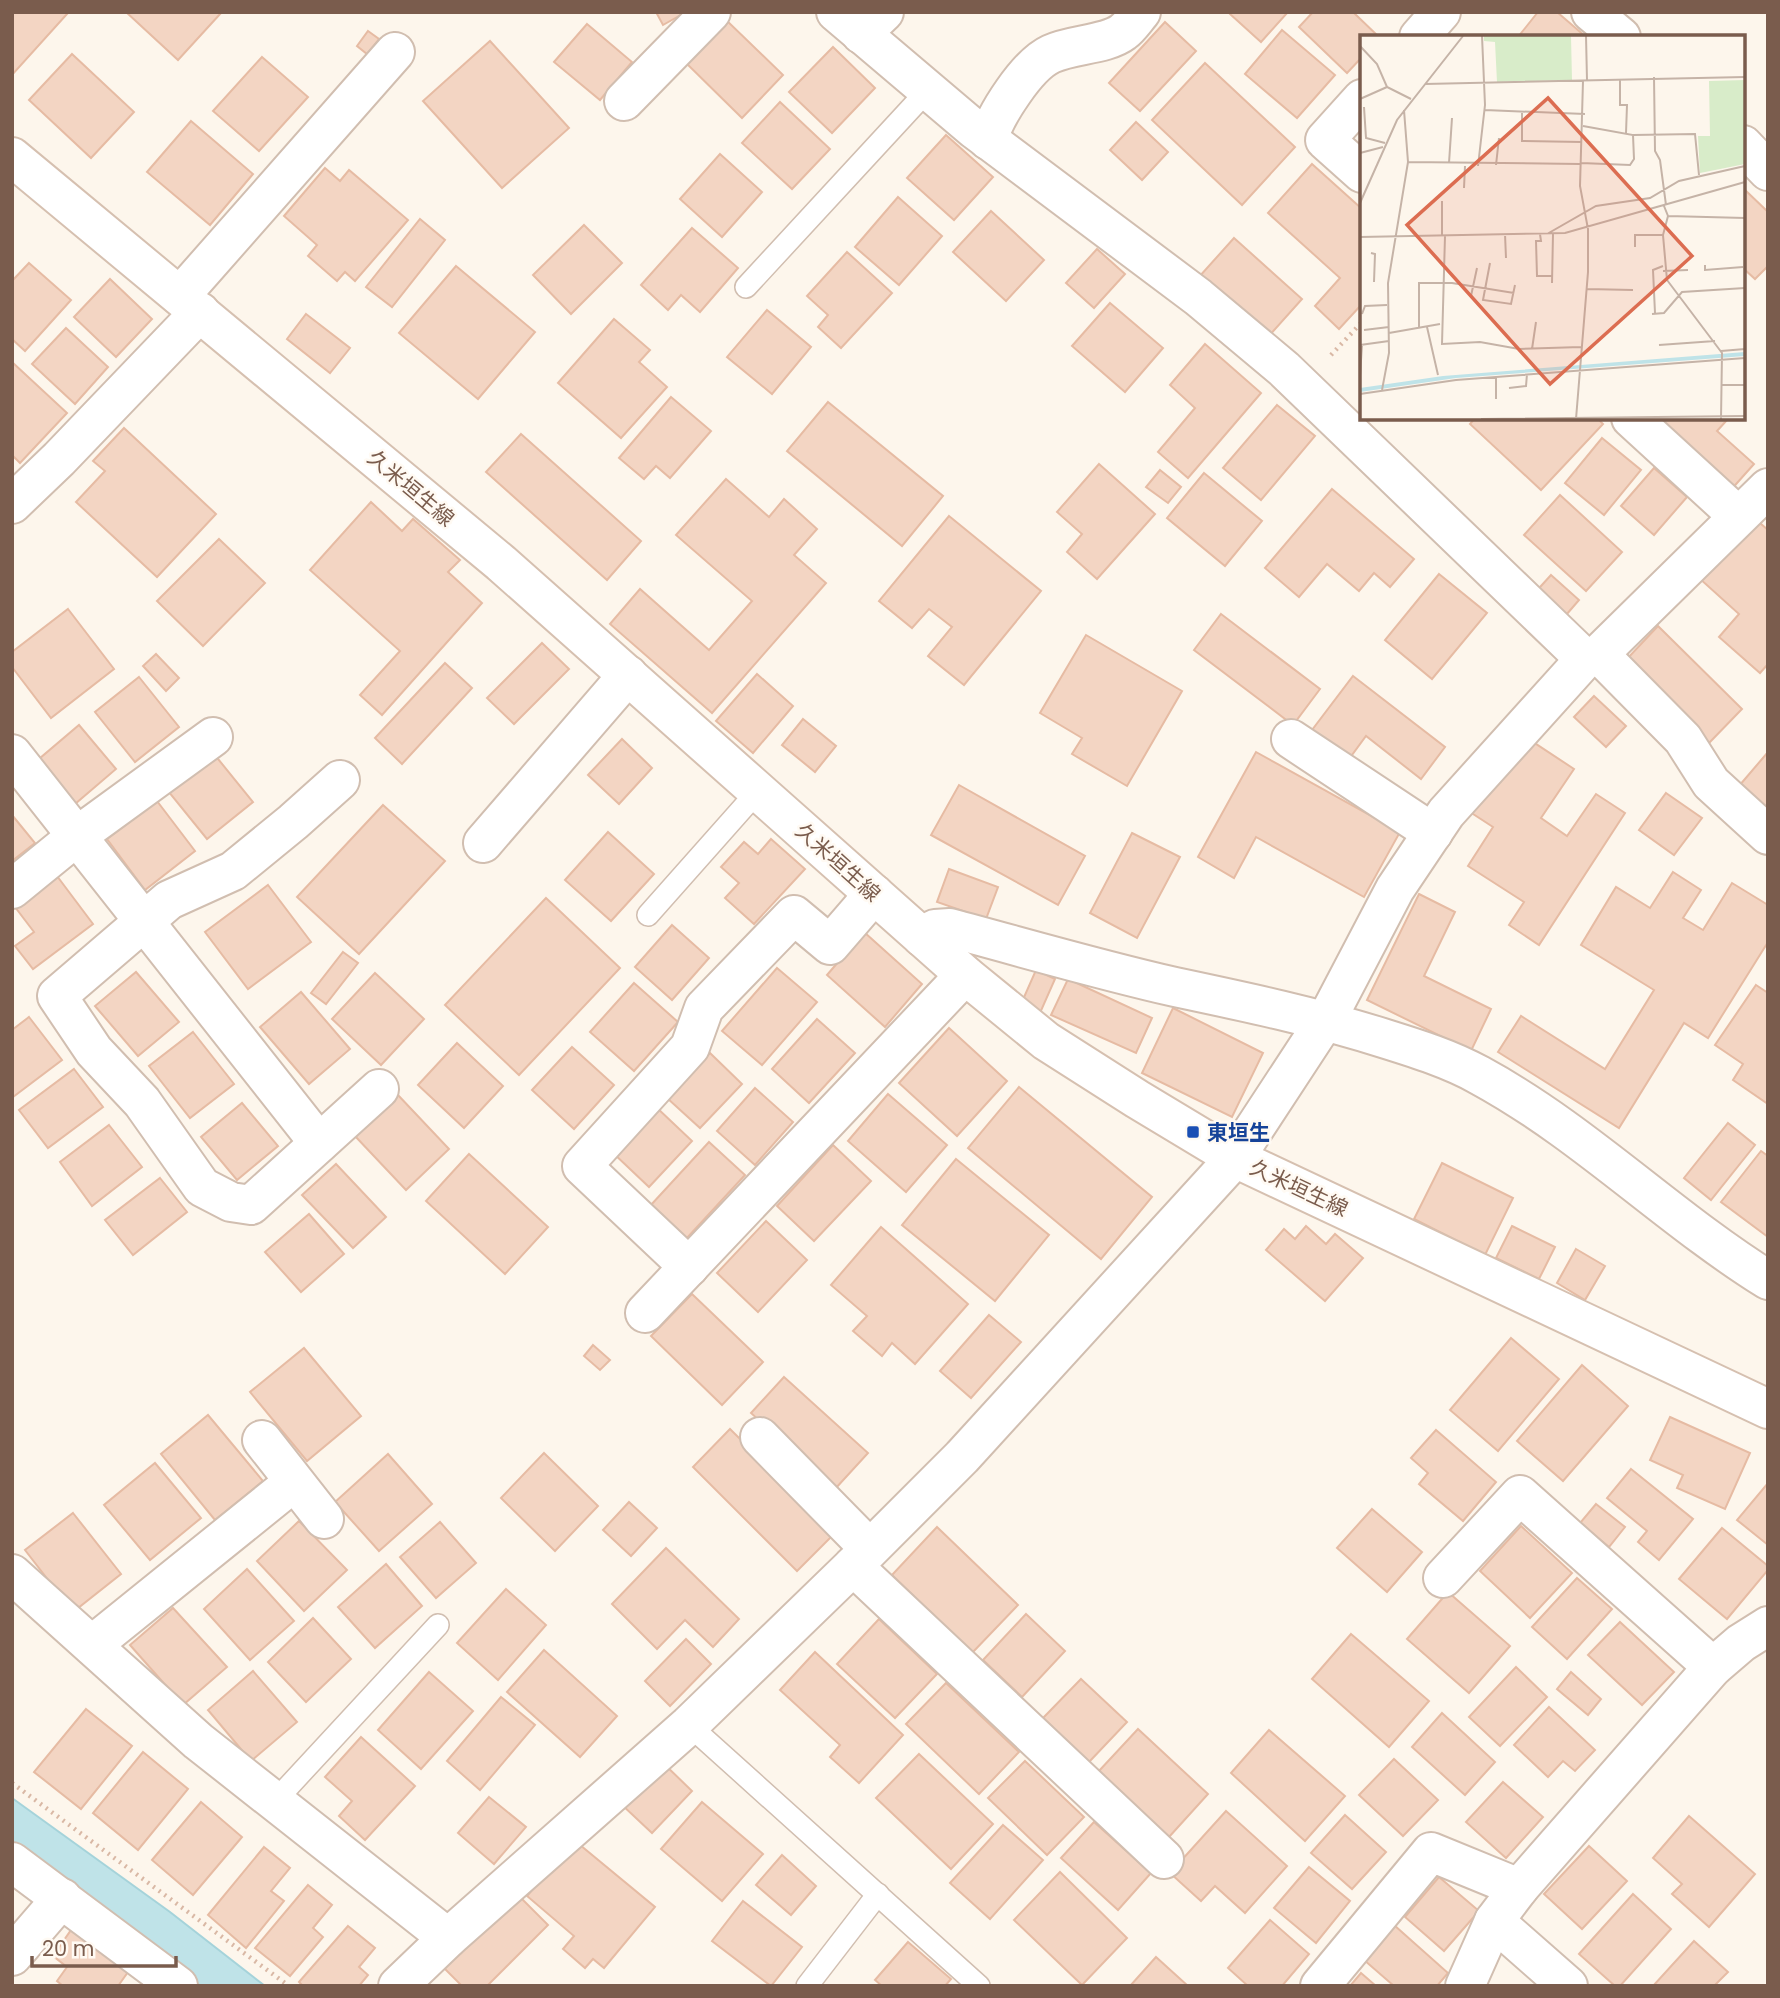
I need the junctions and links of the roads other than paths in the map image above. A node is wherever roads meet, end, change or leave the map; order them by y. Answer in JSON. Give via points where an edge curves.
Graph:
{"nodes":[{"id":1,"x":711,"y":12,"type":"edge"},
{"id":2,"x":1141,"y":12,"type":"edge"},
{"id":3,"x":1441,"y":12,"type":"edge"},
{"id":4,"x":1591,"y":12,"type":"edge"},
{"id":5,"x":860,"y":20,"type":"edge"},
{"id":6,"x":1421,"y":35,"type":"edge"},
{"id":7,"x":1619,"y":35,"type":"edge"},
{"id":8,"x":395,"y":52,"type":"dead end"},
{"id":9,"x":928,"y":91,"type":"junction"},
{"id":10,"x":624,"y":101,"type":"dead end"},
{"id":11,"x":1360,"y":101,"type":"edge"},
{"id":12,"x":988,"y":140,"type":"junction"},
{"id":13,"x":1745,"y":147,"type":"edge"},
{"id":14,"x":12,"y":157,"type":"edge"},
{"id":15,"x":1360,"y":171,"type":"edge"},
{"id":16,"x":1768,"y":171,"type":"edge"},
{"id":17,"x":746,"y":288,"type":"dead end"},
{"id":18,"x":190,"y":304,"type":"junction"},
{"id":19,"x":1633,"y":420,"type":"edge"},
{"id":20,"x":1768,"y":488,"type":"edge"},
{"id":21,"x":12,"y":504,"type":"edge"},
{"id":22,"x":1738,"y":516,"type":"junction"},
{"id":23,"x":1592,"y":657,"type":"junction"},
{"id":24,"x":628,"y":675,"type":"junction"},
{"id":25,"x":213,"y":737,"type":"dead end"},
{"id":26,"x":1290,"y":739,"type":"dead end"},
{"id":27,"x":12,"y":754,"type":"edge"},
{"id":28,"x":340,"y":780,"type":"dead end"},
{"id":29,"x":758,"y":791,"type":"junction"},
{"id":30,"x":1433,"y":833,"type":"junction"},
{"id":31,"x":1768,"y":835,"type":"edge"},
{"id":32,"x":77,"y":836,"type":"junction"},
{"id":33,"x":483,"y":843,"type":"dead end"},
{"id":34,"x":12,"y":889,"type":"edge"},
{"id":35,"x":874,"y":894,"type":"junction"},
{"id":36,"x":648,"y":915,"type":"dead end"},
{"id":37,"x":144,"y":921,"type":"junction"},
{"id":38,"x":922,"y":937,"type":"junction"},
{"id":39,"x":965,"y":975,"type":"junction"},
{"id":40,"x":1326,"y":1020,"type":"junction"},
{"id":41,"x":379,"y":1089,"type":"dead end"},
{"id":42,"x":319,"y":1143,"type":"junction"},
{"id":43,"x":1236,"y":1158,"type":"junction"},
{"id":44,"x":689,"y":1267,"type":"junction"},
{"id":45,"x":1768,"y":1280,"type":"edge"},
{"id":46,"x":645,"y":1313,"type":"dead end"},
{"id":47,"x":1768,"y":1409,"type":"edge"},
{"id":48,"x":760,"y":1437,"type":"dead end"},
{"id":49,"x":262,"y":1440,"type":"dead end"},
{"id":50,"x":295,"y":1482,"type":"junction"},
{"id":51,"x":324,"y":1519,"type":"dead end"},
{"id":52,"x":861,"y":1557,"type":"junction"},
{"id":53,"x":12,"y":1574,"type":"edge"},
{"id":54,"x":1443,"y":1578,"type":"dead end"},
{"id":55,"x":438,"y":1625,"type":"dead end"},
{"id":56,"x":1768,"y":1626,"type":"edge"},
{"id":57,"x":92,"y":1645,"type":"junction"},
{"id":58,"x":1713,"y":1667,"type":"junction"},
{"id":59,"x":689,"y":1724,"type":"junction"},
{"id":60,"x":275,"y":1801,"type":"junction"},
{"id":61,"x":1164,"y":1858,"type":"dead end"},
{"id":62,"x":12,"y":1862,"type":"edge"},
{"id":63,"x":1519,"y":1888,"type":"junction"},
{"id":64,"x":878,"y":1894,"type":"junction"},
{"id":65,"x":62,"y":1898,"type":"junction"},
{"id":66,"x":1494,"y":1921,"type":"junction"},
{"id":67,"x":448,"y":1938,"type":"junction"},
{"id":68,"x":12,"y":1955,"type":"edge"},
{"id":69,"x":178,"y":1986,"type":"edge"},
{"id":70,"x":398,"y":1986,"type":"edge"},
{"id":71,"x":807,"y":1986,"type":"edge"},
{"id":72,"x":979,"y":1986,"type":"edge"},
{"id":73,"x":1320,"y":1986,"type":"edge"},
{"id":74,"x":1465,"y":1986,"type":"edge"},
{"id":75,"x":1568,"y":1986,"type":"edge"}],
"edges":[{"from":1,"to":10,"type":"street"},
{"from":2,"to":12,"type":"street","via":[[1122,33],[1048,55],[1004,106]]},
{"from":3,"to":6,"type":"street"},
{"from":4,"to":7,"type":"street"},
{"from":5,"to":9,"type":"street"},
{"from":8,"to":18,"type":"street"},
{"from":9,"to":12,"type":"street"},
{"from":9,"to":17,"type":"lane"},
{"from":11,"to":15,"type":"street","via":[[1325,139]]},
{"from":12,"to":23,"type":"street","via":[[1198,297],[1284,369]]},
{"from":13,"to":16,"type":"street"},
{"from":14,"to":18,"type":"street","name":"久米垣生線"},
{"from":18,"to":21,"type":"street","via":[[59,459]]},
{"from":18,"to":24,"type":"street","name":"久米垣生線"},
{"from":19,"to":22,"type":"street"},
{"from":20,"to":22,"type":"street"},
{"from":22,"to":23,"type":"street"},
{"from":23,"to":30,"type":"street","via":[[1446,813]]},
{"from":23,"to":31,"type":"street","via":[[1683,739],[1711,783]]},
{"from":24,"to":29,"type":"street","name":"久米垣生線"},
{"from":24,"to":33,"type":"street"},
{"from":25,"to":32,"type":"street"},
{"from":26,"to":30,"type":"street"},
{"from":27,"to":32,"type":"street"},
{"from":28,"to":37,"type":"street","via":[[233,871],[169,900]]},
{"from":29,"to":35,"type":"street","name":"久米垣生線"},
{"from":29,"to":36,"type":"lane"},
{"from":30,"to":40,"type":"street","via":[[1395,889]]},
{"from":32,"to":34,"type":"street"},
{"from":32,"to":37,"type":"street"},
{"from":35,"to":38,"type":"street","name":"久米垣生線"},
{"from":35,"to":44,"type":"street","via":[[830,945],[794,915],[704,1008],[690,1047],[582,1166]]},
{"from":37,"to":42,"type":"street"},
{"from":37,"to":42,"type":"street","via":[[57,996],[94,1051],[142,1102],[202,1187],[231,1202],[251,1205]]},
{"from":38,"to":39,"type":"street","name":"久米垣生線"},
{"from":38,"to":40,"type":"street","via":[[935,929],[950,928],[1117,974]]},
{"from":39,"to":43,"type":"street","name":"久米垣生線","via":[[1046,1041]]},
{"from":39,"to":44,"type":"street"},
{"from":40,"to":43,"type":"street"},
{"from":40,"to":45,"type":"street","via":[[1478,1074],[1554,1121],[1731,1257]]},
{"from":41,"to":42,"type":"street"},
{"from":43,"to":47,"type":"street","name":"久米垣生線"},
{"from":43,"to":52,"type":"street","via":[[962,1457]]},
{"from":44,"to":46,"type":"street"},
{"from":48,"to":52,"type":"street"},
{"from":49,"to":50,"type":"street"},
{"from":50,"to":51,"type":"street"},
{"from":50,"to":57,"type":"street"},
{"from":52,"to":59,"type":"street"},
{"from":52,"to":61,"type":"street"},
{"from":53,"to":57,"type":"street"},
{"from":54,"to":58,"type":"street","via":[[1520,1495]]},
{"from":55,"to":60,"type":"lane"},
{"from":56,"to":58,"type":"street"},
{"from":57,"to":60,"type":"street","via":[[198,1741]]},
{"from":58,"to":63,"type":"street"},
{"from":59,"to":64,"type":"lane"},
{"from":59,"to":67,"type":"street"},
{"from":60,"to":67,"type":"street"},
{"from":62,"to":65,"type":"street"},
{"from":63,"to":66,"type":"street"},
{"from":63,"to":73,"type":"street","via":[[1432,1852]]},
{"from":64,"to":71,"type":"lane"},
{"from":64,"to":72,"type":"lane"},
{"from":65,"to":68,"type":"street"},
{"from":65,"to":69,"type":"street"},
{"from":66,"to":74,"type":"street"},
{"from":66,"to":75,"type":"street"},
{"from":67,"to":70,"type":"street"}]}
